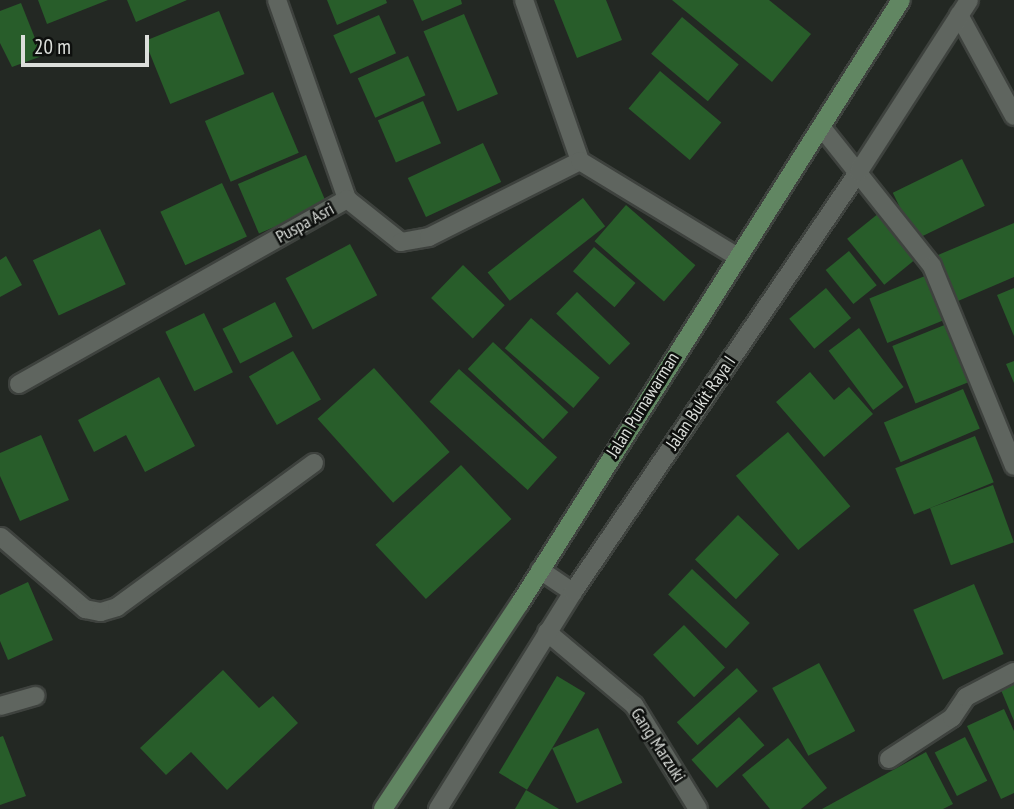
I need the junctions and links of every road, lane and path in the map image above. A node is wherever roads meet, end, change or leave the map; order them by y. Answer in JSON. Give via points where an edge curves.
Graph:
{"nodes":[{"id":1,"x":276,"y":0,"type":"edge"},
{"id":2,"x":524,"y":0,"type":"edge"},
{"id":3,"x":901,"y":0,"type":"edge"},
{"id":4,"x":964,"y":7,"type":"edge"},
{"id":5,"x":1014,"y":117,"type":"edge"},
{"id":6,"x":822,"y":128,"type":"junction"},
{"id":7,"x":580,"y":161,"type":"junction"},
{"id":8,"x":850,"y":161,"type":"junction"},
{"id":9,"x":347,"y":199,"type":"junction"},
{"id":10,"x":736,"y":256,"type":"junction"},
{"id":11,"x":19,"y":384,"type":"dead end"},
{"id":12,"x":314,"y":463,"type":"dead end"},
{"id":13,"x":1014,"y":466,"type":"edge"},
{"id":14,"x":0,"y":537,"type":"edge"},
{"id":15,"x":544,"y":572,"type":"junction"},
{"id":16,"x":569,"y":589,"type":"junction"},
{"id":17,"x":547,"y":632,"type":"junction"},
{"id":18,"x":1014,"y":672,"type":"edge"},
{"id":19,"x":36,"y":696,"type":"dead end"},
{"id":20,"x":0,"y":706,"type":"edge"},
{"id":21,"x":889,"y":759,"type":"dead end"},
{"id":22,"x":383,"y":809,"type":"edge"},
{"id":23,"x":438,"y":809,"type":"edge"},
{"id":24,"x":698,"y":809,"type":"edge"}],
"edges":[{"from":1,"to":9,"type":"street"},
{"from":2,"to":7,"type":"street"},
{"from":3,"to":6,"type":"street","name":"Jalan Purnawarman"},
{"from":4,"to":5,"type":"street"},
{"from":4,"to":8,"type":"street","name":"Jalan Bukit Raya I"},
{"from":6,"to":8,"type":"street"},
{"from":6,"to":10,"type":"street","name":"Jalan Purnawarman"},
{"from":7,"to":9,"type":"street","name":"Puspa Asri","via":[[429,237],[401,242]]},
{"from":7,"to":10,"type":"street"},
{"from":8,"to":13,"type":"street","via":[[932,266]]},
{"from":8,"to":16,"type":"street","name":"Jalan Bukit Raya I"},
{"from":9,"to":11,"type":"street","name":"Puspa Asri"},
{"from":10,"to":15,"type":"street","name":"Jalan Purnawarman"},
{"from":12,"to":14,"type":"street","via":[[117,607],[101,612],[85,609]]},
{"from":15,"to":16,"type":"street"},
{"from":15,"to":22,"type":"street","name":"Jalan Purnawarman"},
{"from":16,"to":17,"type":"street","name":"Jalan Bukit Raya I"},
{"from":17,"to":23,"type":"street","name":"Jalan Bukit Raya I"},
{"from":17,"to":24,"type":"street","name":"Gang Marzuki","via":[[634,705]]},
{"from":18,"to":21,"type":"street","via":[[966,697],[952,718]]},
{"from":19,"to":20,"type":"street"}]}
